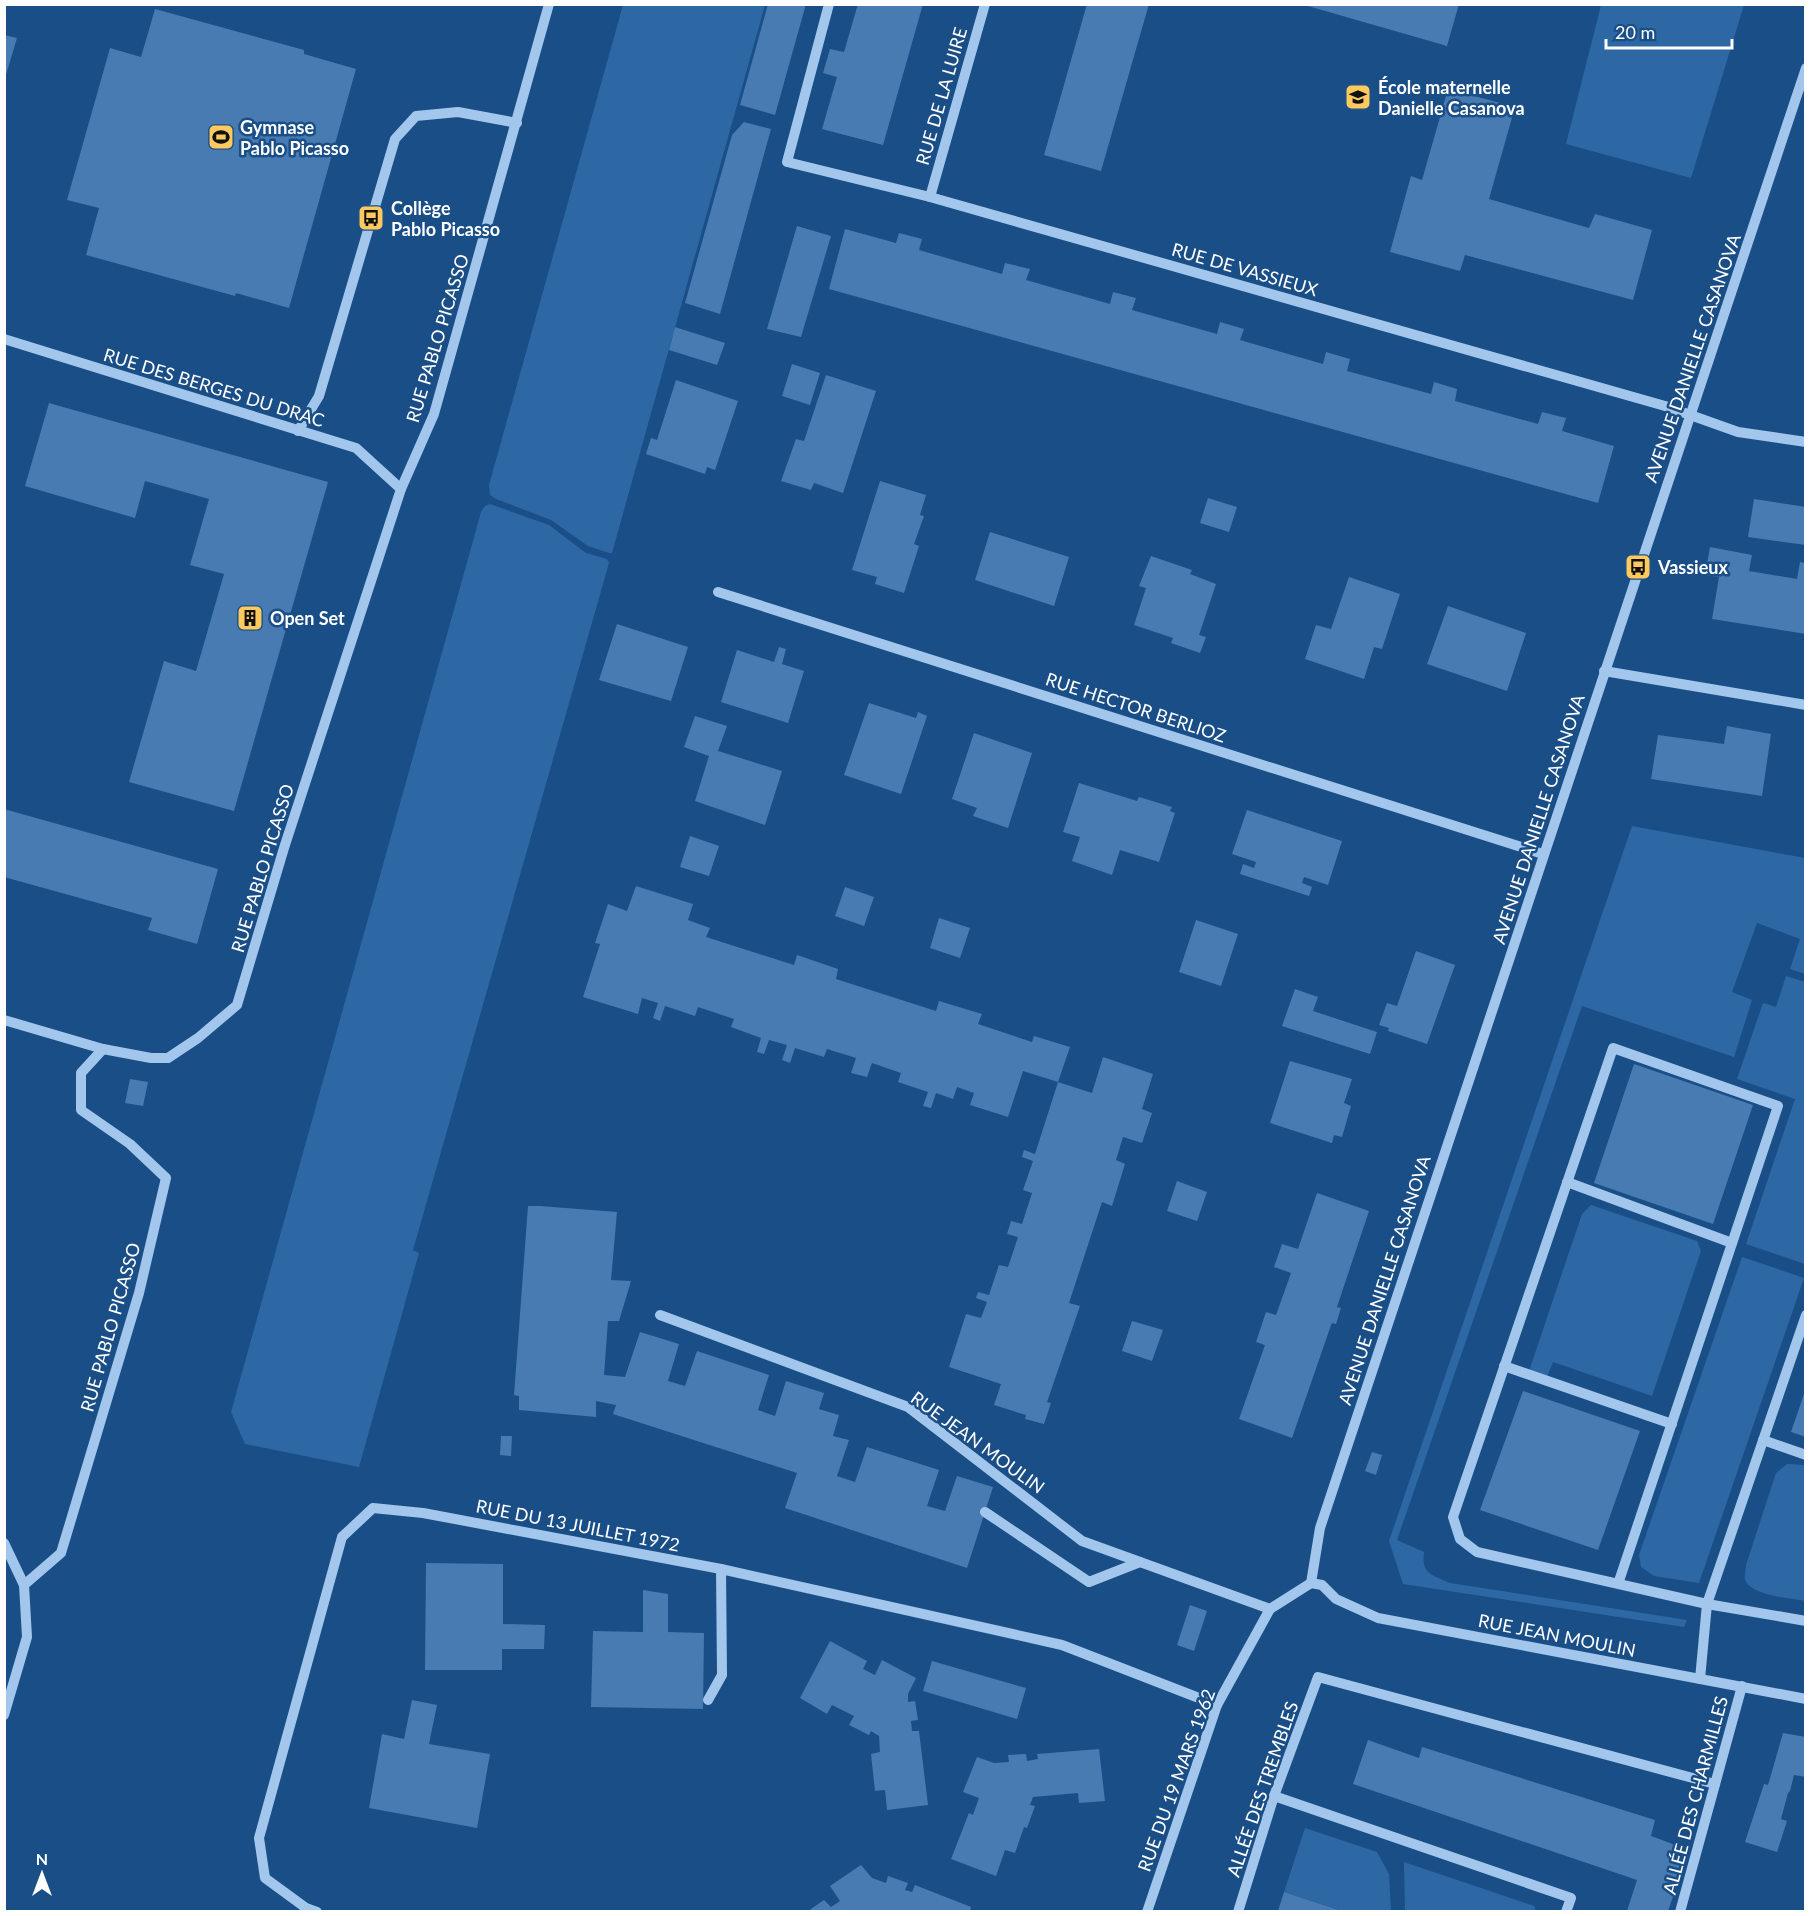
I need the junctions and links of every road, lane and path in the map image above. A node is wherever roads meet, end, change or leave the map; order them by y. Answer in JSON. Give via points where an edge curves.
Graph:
{"nodes":[{"id":1,"x":549,"y":4,"type":"edge"},
{"id":2,"x":829,"y":4,"type":"edge"},
{"id":3,"x":984,"y":4,"type":"edge"},
{"id":4,"x":1806,"y":68,"type":"edge"},
{"id":5,"x":517,"y":123,"type":"junction"},
{"id":6,"x":930,"y":197,"type":"junction"},
{"id":7,"x":4,"y":339,"type":"edge"},
{"id":8,"x":1691,"y":415,"type":"junction"},
{"id":9,"x":298,"y":431,"type":"junction"},
{"id":10,"x":1806,"y":442,"type":"edge"},
{"id":11,"x":400,"y":489,"type":"junction"},
{"id":12,"x":718,"y":592,"type":"dead end"},
{"id":13,"x":1604,"y":671,"type":"junction"},
{"id":14,"x":1806,"y":705,"type":"edge"},
{"id":15,"x":1543,"y":854,"type":"junction"},
{"id":16,"x":4,"y":1020,"type":"edge"},
{"id":17,"x":102,"y":1049,"type":"junction"},
{"id":18,"x":1567,"y":1182,"type":"junction"},
{"id":19,"x":1732,"y":1243,"type":"junction"},
{"id":20,"x":660,"y":1315,"type":"dead end"},
{"id":21,"x":1806,"y":1315,"type":"edge"},
{"id":22,"x":1504,"y":1366,"type":"junction"},
{"id":23,"x":1672,"y":1424,"type":"junction"},
{"id":24,"x":1763,"y":1440,"type":"junction"},
{"id":25,"x":1806,"y":1455,"type":"edge"},
{"id":26,"x":985,"y":1512,"type":"dead end"},
{"id":27,"x":4,"y":1543,"type":"edge"},
{"id":28,"x":1140,"y":1562,"type":"junction"},
{"id":29,"x":721,"y":1569,"type":"junction"},
{"id":30,"x":1311,"y":1583,"type":"junction"},
{"id":31,"x":1618,"y":1584,"type":"junction"},
{"id":32,"x":24,"y":1585,"type":"junction"},
{"id":33,"x":1707,"y":1604,"type":"junction"},
{"id":34,"x":1270,"y":1609,"type":"junction"},
{"id":35,"x":1806,"y":1621,"type":"edge"},
{"id":36,"x":1700,"y":1679,"type":"junction"},
{"id":37,"x":1742,"y":1686,"type":"junction"},
{"id":38,"x":1806,"y":1698,"type":"edge"},
{"id":39,"x":708,"y":1700,"type":"dead end"},
{"id":40,"x":1217,"y":1705,"type":"junction"},
{"id":41,"x":4,"y":1715,"type":"edge"},
{"id":42,"x":1716,"y":1784,"type":"junction"},
{"id":43,"x":1274,"y":1796,"type":"junction"},
{"id":44,"x":317,"y":1911,"type":"edge"},
{"id":45,"x":1147,"y":1911,"type":"edge"},
{"id":46,"x":1238,"y":1911,"type":"edge"},
{"id":47,"x":1566,"y":1911,"type":"edge"},
{"id":48,"x":1680,"y":1911,"type":"edge"}],
"edges":[{"from":1,"to":5,"type":"street","name":"RUE PABLO PICASSO"},
{"from":2,"to":6,"type":"street","name":"RUE DE VASSIEUX","via":[[787,162]]},
{"from":3,"to":6,"type":"street","name":"RUE DE LA LUIRE"},
{"from":4,"to":8,"type":"street","name":"AVENUE DANIELLE CASANOVA"},
{"from":5,"to":9,"type":"street","via":[[458,112],[416,116],[394,139],[319,396]]},
{"from":5,"to":11,"type":"street","name":"RUE PABLO PICASSO","via":[[434,414]]},
{"from":6,"to":8,"type":"street","name":"RUE DE VASSIEUX"},
{"from":7,"to":9,"type":"street","name":"RUE DES BERGES DU DRAC"},
{"from":8,"to":10,"type":"street","name":"RUE DE VASSIEUX","via":[[1738,432]]},
{"from":8,"to":13,"type":"street","name":"AVENUE DANIELLE CASANOVA"},
{"from":9,"to":11,"type":"street","name":"RUE DES BERGES DU DRAC","via":[[356,448]]},
{"from":11,"to":17,"type":"street","name":"RUE PABLO PICASSO","via":[[237,1005],[168,1058]]},
{"from":12,"to":15,"type":"street","name":"RUE HECTOR BERLIOZ"},
{"from":13,"to":14,"type":"street"},
{"from":13,"to":15,"type":"street","name":"AVENUE DANIELLE CASANOVA"},
{"from":15,"to":30,"type":"street","name":"AVENUE DANIELLE CASANOVA","via":[[1320,1528]]},
{"from":16,"to":17,"type":"street"},
{"from":17,"to":32,"type":"street","name":"RUE PABLO PICASSO","via":[[81,1073],[81,1110],[130,1144],[166,1178],[139,1293],[61,1553]]},
{"from":18,"to":19,"type":"street"},
{"from":18,"to":19,"type":"street","via":[[1613,1048],[1778,1106]]},
{"from":18,"to":22,"type":"street"},
{"from":19,"to":23,"type":"street"},
{"from":20,"to":28,"type":"street","name":"RUE JEAN MOULIN","via":[[908,1407],[1082,1541]]},
{"from":21,"to":24,"type":"street"},
{"from":22,"to":23,"type":"street"},
{"from":22,"to":31,"type":"street","via":[[1453,1517],[1460,1539],[1478,1552]]},
{"from":23,"to":31,"type":"street"},
{"from":24,"to":25,"type":"street"},
{"from":24,"to":33,"type":"street"},
{"from":26,"to":28,"type":"street","via":[[1089,1582]]},
{"from":27,"to":32,"type":"street"},
{"from":28,"to":34,"type":"street","name":"RUE JEAN MOULIN"},
{"from":29,"to":39,"type":"street","via":[[722,1675]]},
{"from":29,"to":40,"type":"street","name":"RUE DU 13 JUILLET 1972","via":[[1062,1645]]},
{"from":29,"to":44,"type":"street","name":"RUE DU 13 JUILLET 1972","via":[[423,1513],[373,1508],[342,1537],[259,1838],[265,1878],[306,1908]]},
{"from":30,"to":34,"type":"street","name":"RUE DU 19 MARS 1962"},
{"from":30,"to":36,"type":"street","name":"RUE JEAN MOULIN","via":[[1322,1585],[1336,1599],[1378,1618]]},
{"from":31,"to":33,"type":"street"},
{"from":32,"to":41,"type":"street","via":[[27,1637]]},
{"from":33,"to":35,"type":"street"},
{"from":33,"to":36,"type":"street"},
{"from":34,"to":40,"type":"street","name":"RUE DU 19 MARS 1962"},
{"from":36,"to":37,"type":"street","name":"RUE JEAN MOULIN"},
{"from":37,"to":38,"type":"street","name":"RUE JEAN MOULIN"},
{"from":37,"to":42,"type":"street","name":"ALLÉE DES CHARMILLES"},
{"from":40,"to":45,"type":"street","name":"RUE DU 19 MARS 1962"},
{"from":42,"to":43,"type":"street","name":"ALLÉE DES TREMBLES","via":[[1318,1677]]},
{"from":42,"to":48,"type":"street","name":"ALLÉE DES CHARMILLES"},
{"from":43,"to":46,"type":"street","name":"ALLÉE DES TREMBLES"},
{"from":43,"to":47,"type":"street","via":[[1571,1898]]}]}
